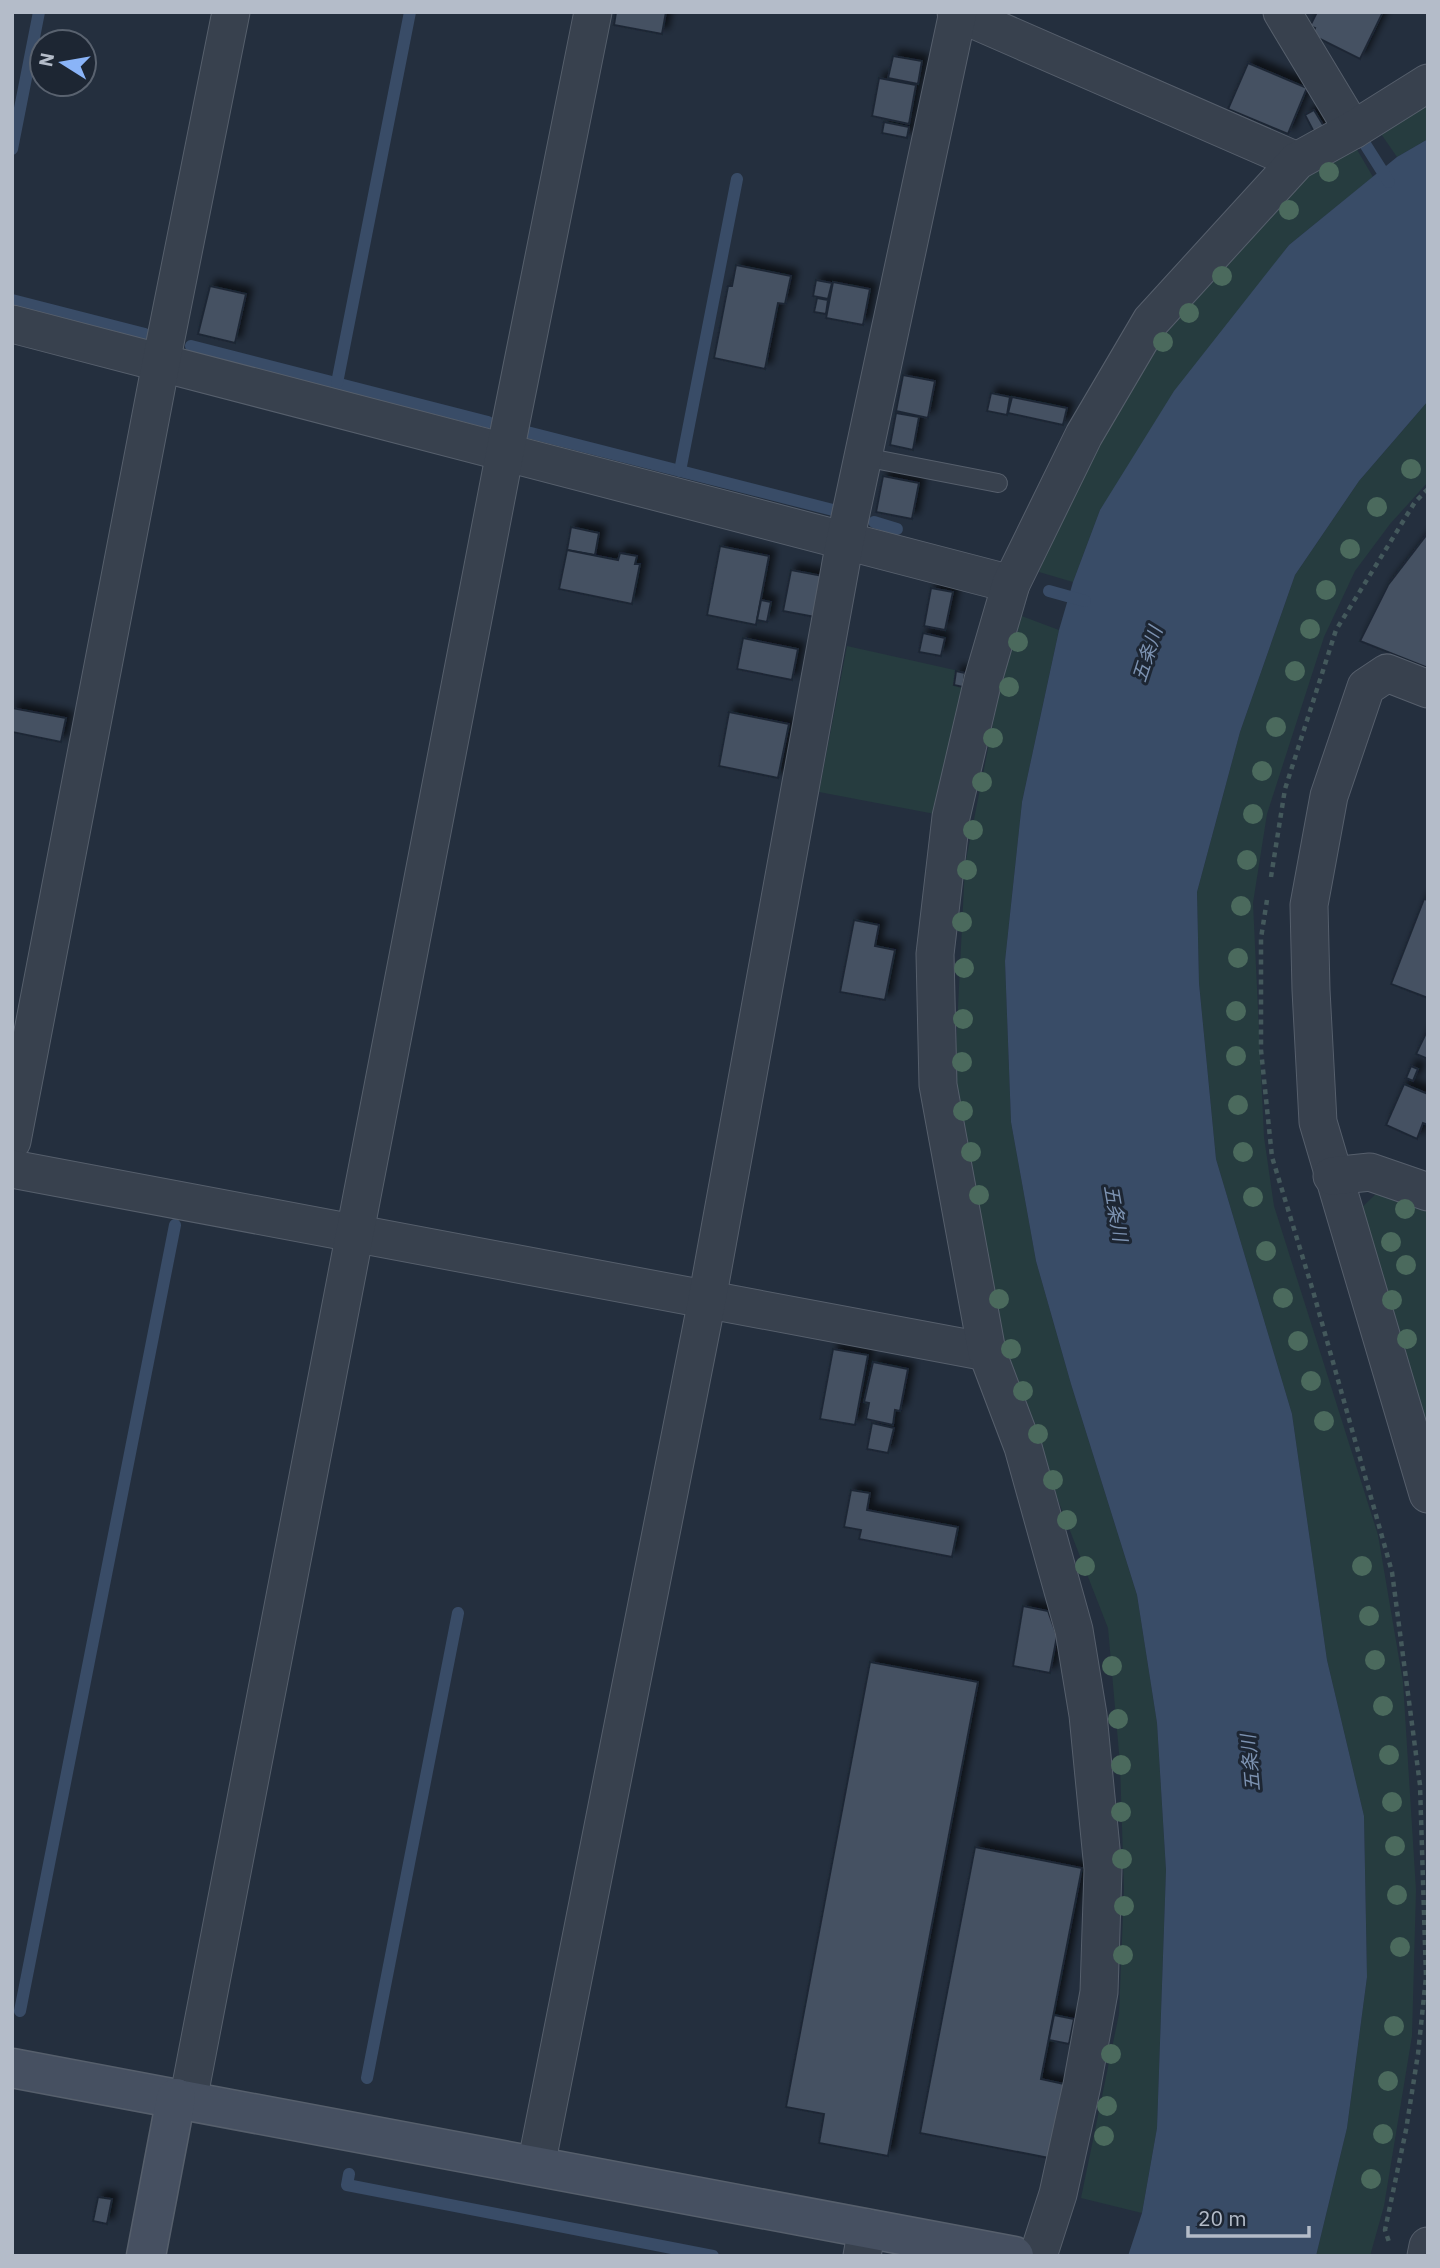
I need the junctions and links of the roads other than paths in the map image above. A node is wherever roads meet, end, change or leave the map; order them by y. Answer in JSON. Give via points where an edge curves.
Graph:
{"nodes":[{"id":1,"x":231,"y":12,"type":"edge"},
{"id":2,"x":593,"y":12,"type":"edge"},
{"id":3,"x":1282,"y":12,"type":"edge"},
{"id":4,"x":957,"y":13,"type":"edge"},
{"id":5,"x":1428,"y":83,"type":"edge"},
{"id":6,"x":1353,"y":130,"type":"junction"},
{"id":7,"x":1297,"y":161,"type":"junction"},
{"id":8,"x":12,"y":324,"type":"edge"},
{"id":9,"x":161,"y":363,"type":"junction"},
{"id":10,"x":505,"y":453,"type":"junction"},
{"id":11,"x":864,"y":457,"type":"junction"},
{"id":12,"x":998,"y":483,"type":"dead end"},
{"id":13,"x":845,"y":541,"type":"junction"},
{"id":14,"x":1011,"y":584,"type":"junction"},
{"id":15,"x":1428,"y":689,"type":"edge"},
{"id":16,"x":12,"y":1141,"type":"edge"},
{"id":17,"x":12,"y":1169,"type":"edge"},
{"id":18,"x":1332,"y":1176,"type":"junction"},
{"id":19,"x":1428,"y":1192,"type":"edge"},
{"id":20,"x":356,"y":1234,"type":"junction"},
{"id":21,"x":707,"y":1300,"type":"junction"},
{"id":22,"x":987,"y":1352,"type":"junction"},
{"id":23,"x":1428,"y":1494,"type":"edge"},
{"id":24,"x":12,"y":2068,"type":"edge"},
{"id":25,"x":182,"y":2099,"type":"junction"},
{"id":26,"x":536,"y":2166,"type":"junction"},
{"id":27,"x":865,"y":2242,"type":"edge"},
{"id":28,"x":1428,"y":2246,"type":"edge"},
{"id":29,"x":146,"y":2256,"type":"edge"},
{"id":30,"x":1014,"y":2256,"type":"edge"},
{"id":31,"x":1038,"y":2256,"type":"edge"},
{"id":32,"x":1426,"y":2256,"type":"edge"}],
"edges":[{"from":1,"to":9,"type":"street"},
{"from":2,"to":10,"type":"street"},
{"from":3,"to":6,"type":"street"},
{"from":4,"to":7,"type":"street"},
{"from":4,"to":11,"type":"street"},
{"from":5,"to":6,"type":"street"},
{"from":6,"to":7,"type":"street"},
{"from":7,"to":14,"type":"street","via":[[1151,321],[1084,435]]},
{"from":8,"to":9,"type":"street"},
{"from":9,"to":10,"type":"street"},
{"from":9,"to":16,"type":"street"},
{"from":10,"to":13,"type":"street"},
{"from":10,"to":20,"type":"street"},
{"from":11,"to":12,"type":"lane"},
{"from":11,"to":13,"type":"street"},
{"from":13,"to":14,"type":"street"},
{"from":13,"to":21,"type":"street"},
{"from":14,"to":22,"type":"street","via":[[951,817],[935,954],[937,1085]]},
{"from":15,"to":18,"type":"street","via":[[1387,673],[1366,687],[1329,796],[1309,905],[1318,1122]]},
{"from":17,"to":20,"type":"street"},
{"from":18,"to":19,"type":"street","via":[[1370,1172]]},
{"from":18,"to":23,"type":"street"},
{"from":20,"to":21,"type":"street"},
{"from":20,"to":25,"type":"street"},
{"from":21,"to":22,"type":"street"},
{"from":21,"to":26,"type":"street"},
{"from":22,"to":31,"type":"street","via":[[1023,1447],[1074,1630],[1088,1715],[1103,1869],[1099,1992],[1058,2194]]},
{"from":24,"to":25,"type":"street"},
{"from":25,"to":26,"type":"street"},
{"from":25,"to":29,"type":"street"},
{"from":26,"to":27,"type":"street"},
{"from":27,"to":30,"type":"street"},
{"from":28,"to":32,"type":"street"}]}
